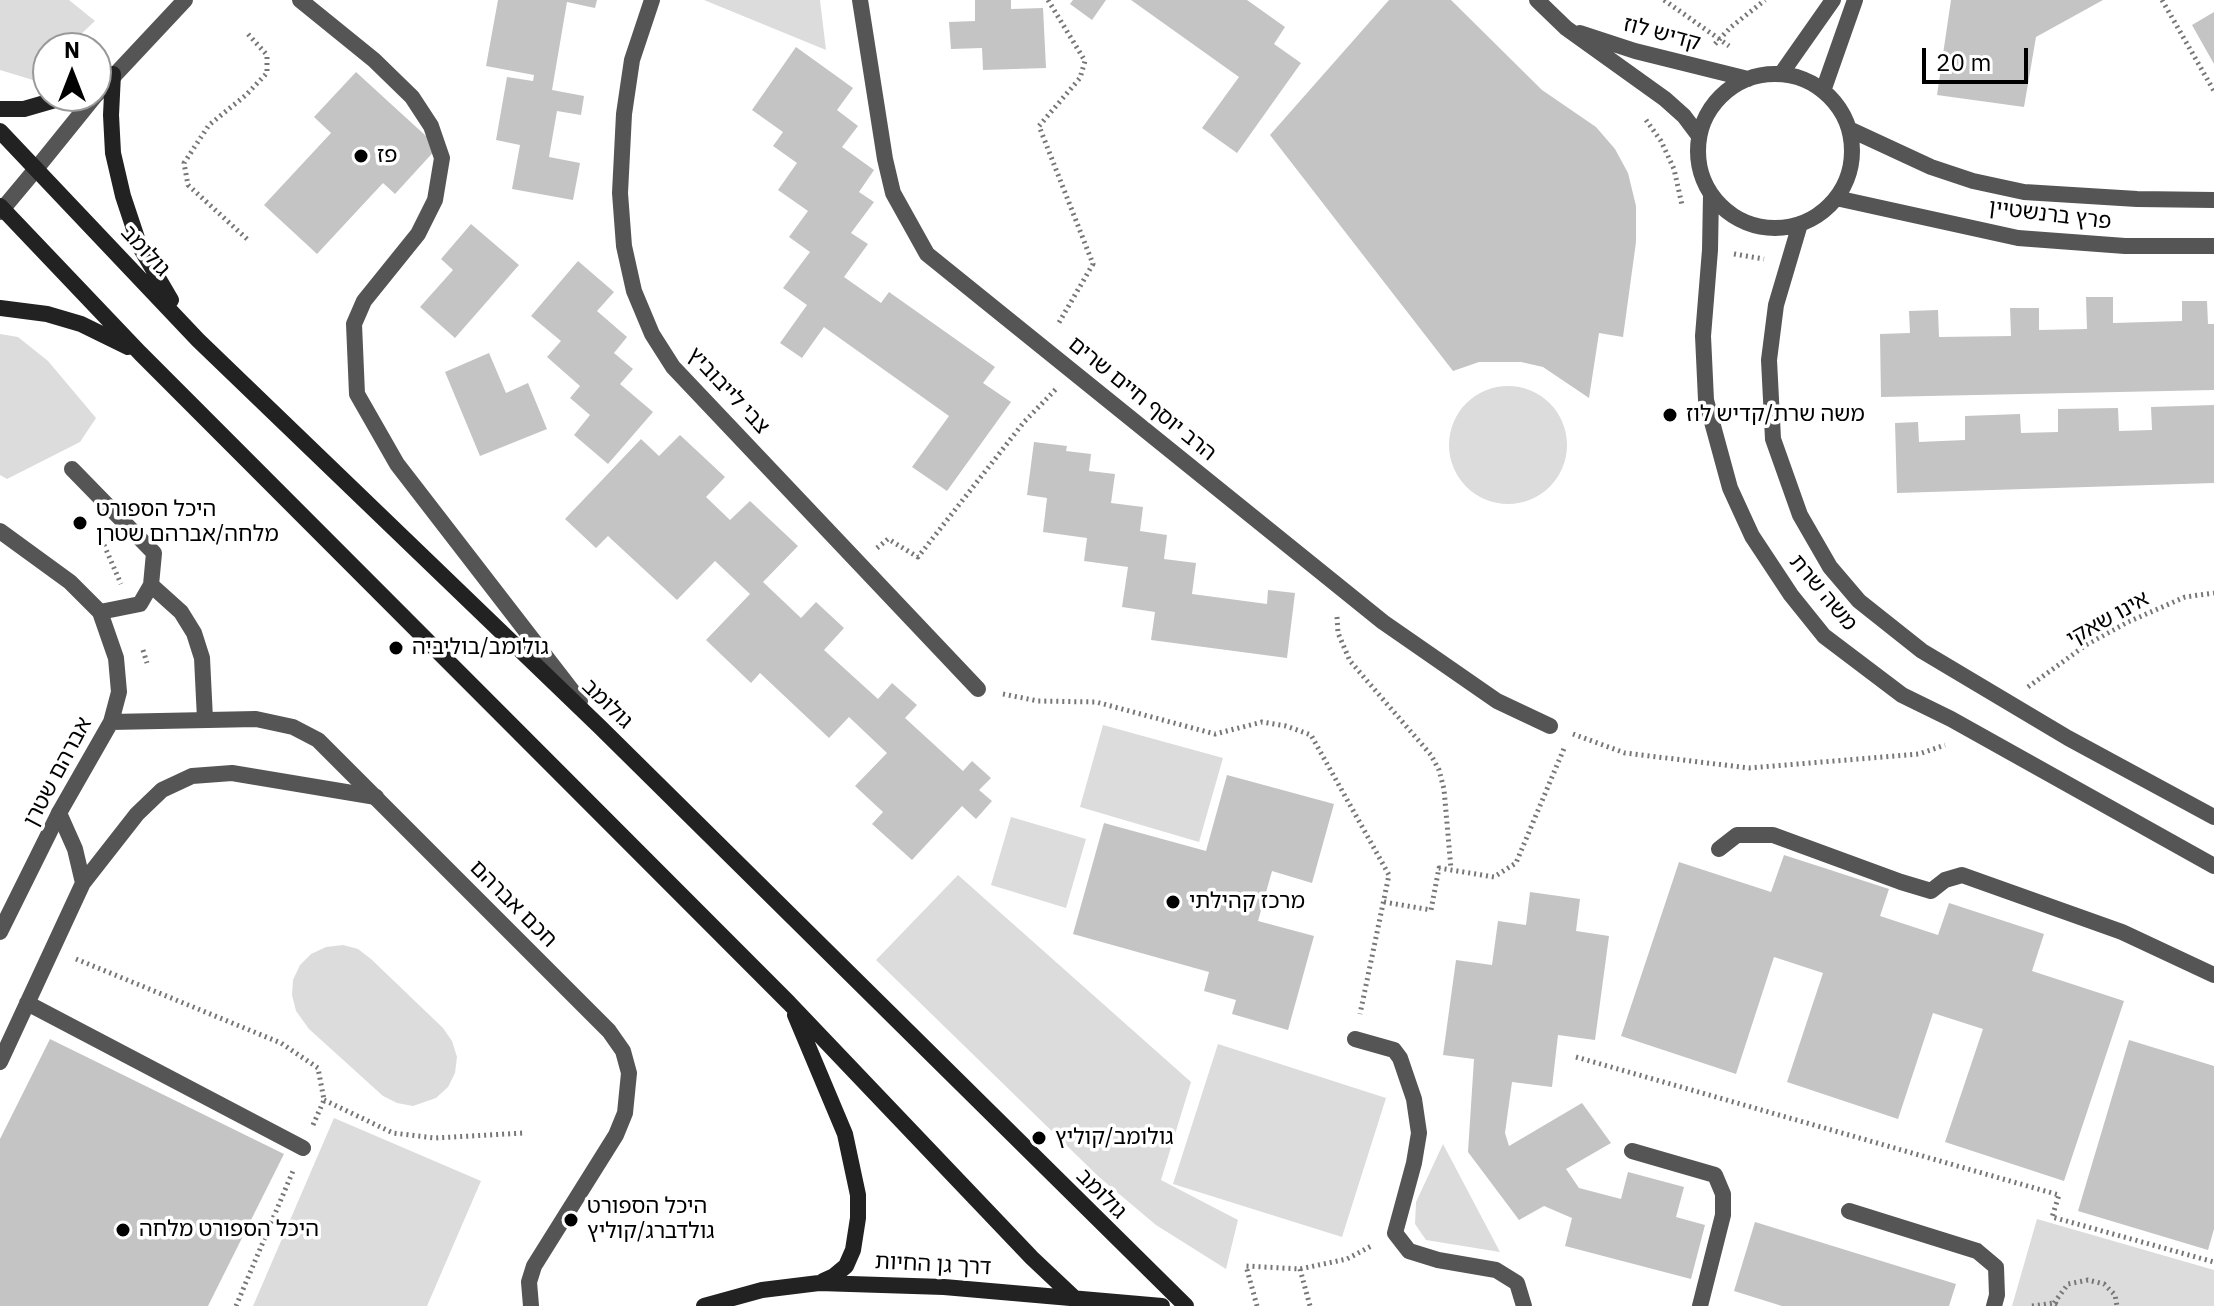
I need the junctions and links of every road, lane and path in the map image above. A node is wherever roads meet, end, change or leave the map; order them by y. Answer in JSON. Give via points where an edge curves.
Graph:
{"nodes":[{"id":1,"x":185,"y":0,"type":"edge"},
{"id":2,"x":300,"y":0,"type":"edge"},
{"id":3,"x":652,"y":0,"type":"edge"},
{"id":4,"x":860,"y":0,"type":"edge"},
{"id":5,"x":1048,"y":0,"type":"edge"},
{"id":6,"x":1537,"y":0,"type":"edge"},
{"id":7,"x":1664,"y":0,"type":"edge"},
{"id":8,"x":1833,"y":0,"type":"edge"},
{"id":9,"x":1855,"y":0,"type":"edge"},
{"id":10,"x":2162,"y":0,"type":"edge"},
{"id":11,"x":1566,"y":28,"type":"junction"},
{"id":12,"x":248,"y":34,"type":"dead end"},
{"id":13,"x":113,"y":74,"type":"joint"},
{"id":14,"x":1777,"y":74,"type":"junction"},
{"id":15,"x":1748,"y":79,"type":"junction"},
{"id":16,"x":1823,"y":91,"type":"junction"},
{"id":17,"x":2214,"y":91,"type":"edge"},
{"id":18,"x":32,"y":107,"type":"edge"},
{"id":19,"x":0,"y":109,"type":"edge"},
{"id":20,"x":83,"y":112,"type":"edge"},
{"id":21,"x":1849,"y":129,"type":"junction"},
{"id":22,"x":0,"y":131,"type":"edge"},
{"id":23,"x":1699,"y":136,"type":"junction"},
{"id":24,"x":36,"y":169,"type":"junction"},
{"id":25,"x":1711,"y":195,"type":"junction"},
{"id":26,"x":1836,"y":198,"type":"junction"},
{"id":27,"x":2214,"y":200,"type":"edge"},
{"id":28,"x":1,"y":209,"type":"edge"},
{"id":29,"x":1800,"y":224,"type":"junction"},
{"id":30,"x":247,"y":239,"type":"dead end"},
{"id":31,"x":2214,"y":246,"type":"edge"},
{"id":32,"x":0,"y":308,"type":"edge"},
{"id":33,"x":198,"y":340,"type":"junction"},
{"id":34,"x":1044,"y":348,"type":"junction"},
{"id":35,"x":140,"y":353,"type":"junction"},
{"id":36,"x":1073,"y":372,"type":"junction"},
{"id":37,"x":72,"y":469,"type":"dead end"},
{"id":38,"x":0,"y":531,"type":"edge"},
{"id":39,"x":888,"y":539,"type":"dead end"},
{"id":40,"x":1337,"y":584,"type":"junction"},
{"id":41,"x":151,"y":585,"type":"junction"},
{"id":42,"x":2214,"y":593,"type":"edge"},
{"id":43,"x":100,"y":612,"type":"junction"},
{"id":44,"x":978,"y":689,"type":"joint"},
{"id":45,"x":2024,"y":690,"type":"dead end"},
{"id":46,"x":205,"y":719,"type":"junction"},
{"id":47,"x":111,"y":722,"type":"junction"},
{"id":48,"x":1550,"y":726,"type":"joint"},
{"id":49,"x":600,"y":727,"type":"junction"},
{"id":50,"x":1976,"y":733,"type":"junction"},
{"id":51,"x":1571,"y":734,"type":"junction"},
{"id":52,"x":376,"y":797,"type":"junction"},
{"id":53,"x":59,"y":813,"type":"junction"},
{"id":54,"x":2214,"y":817,"type":"edge"},
{"id":55,"x":1719,"y":849,"type":"dead end"},
{"id":56,"x":2214,"y":866,"type":"edge"},
{"id":57,"x":1451,"y":869,"type":"junction"},
{"id":58,"x":83,"y":883,"type":"junction"},
{"id":59,"x":1384,"y":902,"type":"junction"},
{"id":60,"x":0,"y":932,"type":"edge"},
{"id":61,"x":52,"y":949,"type":"junction"},
{"id":62,"x":2214,"y":975,"type":"edge"},
{"id":63,"x":27,"y":1003,"type":"junction"},
{"id":64,"x":789,"y":1003,"type":"junction"},
{"id":65,"x":1355,"y":1039,"type":"joint"},
{"id":66,"x":1576,"y":1057,"type":"dead end"},
{"id":67,"x":0,"y":1062,"type":"edge"},
{"id":68,"x":324,"y":1100,"type":"junction"},
{"id":69,"x":524,"y":1133,"type":"dead end"},
{"id":70,"x":303,"y":1148,"type":"junction"},
{"id":71,"x":1632,"y":1151,"type":"dead end"},
{"id":72,"x":1849,"y":1211,"type":"dead end"},
{"id":73,"x":1395,"y":1233,"type":"junction"},
{"id":74,"x":2214,"y":1262,"type":"edge"},
{"id":75,"x":1300,"y":1269,"type":"junction"},
{"id":76,"x":819,"y":1283,"type":"junction"},
{"id":77,"x":1079,"y":1302,"type":"edge"},
{"id":78,"x":2057,"y":1304,"type":"edge"},
{"id":79,"x":236,"y":1306,"type":"edge"},
{"id":80,"x":531,"y":1306,"type":"edge"},
{"id":81,"x":704,"y":1306,"type":"edge"},
{"id":82,"x":1162,"y":1306,"type":"edge"},
{"id":83,"x":1186,"y":1306,"type":"edge"},
{"id":84,"x":1257,"y":1306,"type":"edge"},
{"id":85,"x":1310,"y":1306,"type":"edge"},
{"id":86,"x":1524,"y":1306,"type":"edge"},
{"id":87,"x":1700,"y":1306,"type":"edge"},
{"id":88,"x":1994,"y":1306,"type":"edge"},
{"id":89,"x":2032,"y":1306,"type":"edge"},
{"id":90,"x":2117,"y":1306,"type":"edge"}],
"edges":[{"from":1,"to":13,"type":"street"},
{"from":2,"to":49,"type":"street","via":[[412,97],[431,126],[442,158],[435,200],[418,234],[364,301],[354,324],[357,394],[397,464]]},
{"from":3,"to":44,"type":"street","name":"צבי לייבוביץ","via":[[632,60],[620,193],[634,291],[652,334],[673,367]]},
{"from":4,"to":34,"type":"street","name":"הרב יוסף חיים שרים","via":[[885,159],[905,219],[927,254]]},
{"from":5,"to":34,"type":"path","via":[[1085,61],[1080,78],[1039,126],[1093,264]]},
{"from":6,"to":11,"type":"street","name":"קדיש לוז"},
{"from":7,"to":14,"type":"path"},
{"from":8,"to":14,"type":"street"},
{"from":9,"to":16,"type":"street"},
{"from":10,"to":17,"type":"path"},
{"from":11,"to":15,"type":"street","name":"קדיש לוז"},
{"from":11,"to":23,"type":"street","name":"קדיש לוז","via":[[1665,99]]},
{"from":12,"to":30,"type":"path","via":[[267,55],[267,73],[209,125],[184,163],[188,185]]},
{"from":13,"to":33,"type":"main road","via":[[113,153],[123,196],[140,247]]},
{"from":14,"to":15,"type":"street"},
{"from":14,"to":16,"type":"street","via":[[1801,78]]},
{"from":15,"to":23,"type":"street","via":[[1718,100]]},
{"from":16,"to":21,"type":"street"},
{"from":18,"to":19,"type":"main road"},
{"from":20,"to":24,"type":"street"},
{"from":21,"to":26,"type":"street","via":[[1852,163]]},
{"from":21,"to":27,"type":"street","name":"פרץ ברנשטיין","via":[[1931,167],[2024,192]]},
{"from":22,"to":24,"type":"main road","name":"גולומב"},
{"from":23,"to":25,"type":"street","via":[[1700,168]]},
{"from":24,"to":28,"type":"street"},
{"from":24,"to":33,"type":"main road","name":"גולומב"},
{"from":25,"to":29,"type":"street","via":[[1728,212],[1756,226]]},
{"from":25,"to":50,"type":"street","name":"משה שרת","via":[[1703,336],[1706,400],[1730,488],[1752,536],[1824,636],[1902,695]]},
{"from":26,"to":29,"type":"street"},
{"from":26,"to":31,"type":"street","name":"פרץ ברנשטיין","via":[[2018,238]]},
{"from":28,"to":35,"type":"main road"},
{"from":29,"to":54,"type":"street","name":"משה שרת","via":[[1776,305],[1769,360],[1773,439],[1800,515],[1830,567],[1859,601],[1922,651]]},
{"from":32,"to":35,"type":"main road","via":[[81,324]]},
{"from":33,"to":49,"type":"main road","name":"גולומב"},
{"from":34,"to":36,"type":"street","name":"הרב יוסף חיים שרים"},
{"from":35,"to":64,"type":"main road"},
{"from":36,"to":39,"type":"path","via":[[1024,422],[918,557]]},
{"from":36,"to":40,"type":"street","name":"הרב יוסף חיים שרים"},
{"from":37,"to":41,"type":"street","via":[[154,553]]},
{"from":38,"to":43,"type":"street","name":"אברהם שטרן","via":[[70,582]]},
{"from":40,"to":48,"type":"street","name":"הרב יוסף חיים שרים","via":[[1497,701]]},
{"from":40,"to":57,"type":"path","via":[[1338,633],[1350,661],[1439,770]]},
{"from":41,"to":43,"type":"street","via":[[140,604]]},
{"from":41,"to":46,"type":"street","via":[[181,612],[194,633],[202,658]]},
{"from":42,"to":45,"type":"path","name":"אינו שאקי","via":[[2185,597],[2128,622]]},
{"from":43,"to":47,"type":"street","name":"אברהם שטרן","via":[[116,658],[119,692]]},
{"from":44,"to":59,"type":"path","via":[[1038,701],[1096,702],[1215,734],[1262,722],[1311,735],[1389,875]]},
{"from":46,"to":47,"type":"street","name":"חכם אברהם"},
{"from":46,"to":52,"type":"street","name":"חכם אברהם","via":[[256,719],[293,727],[318,740]]},
{"from":47,"to":53,"type":"street","name":"אברהם שטרן"},
{"from":48,"to":51,"type":"path"},
{"from":49,"to":83,"type":"main road","name":"גולומב"},
{"from":50,"to":51,"type":"path","via":[[1919,754],[1749,768],[1625,753]]},
{"from":50,"to":56,"type":"street","name":"משה שרת"},
{"from":51,"to":57,"type":"path","via":[[1516,863],[1494,877]]},
{"from":52,"to":58,"type":"street","via":[[232,773],[192,776],[162,790],[137,814]]},
{"from":52,"to":80,"type":"street","name":"חכם אברהם","via":[[623,1051],[629,1073],[625,1113],[534,1266]]},
{"from":53,"to":58,"type":"street"},
{"from":53,"to":60,"type":"street","name":"אברהם שטרן"},
{"from":55,"to":62,"type":"street","via":[[1737,835],[1773,835],[1931,891],[1962,875],[2122,932]]},
{"from":57,"to":59,"type":"path","via":[[1439,868],[1431,910]]},
{"from":58,"to":61,"type":"street"},
{"from":59,"to":65,"type":"path"},
{"from":61,"to":63,"type":"street"},
{"from":61,"to":68,"type":"path","via":[[281,1043],[318,1068]]},
{"from":63,"to":67,"type":"street"},
{"from":63,"to":70,"type":"street"},
{"from":64,"to":76,"type":"main road","via":[[845,1134],[858,1195],[853,1250],[846,1266]]},
{"from":64,"to":77,"type":"main road"},
{"from":65,"to":73,"type":"street","via":[[1394,1050],[1414,1099],[1419,1133]]},
{"from":66,"to":74,"type":"path","via":[[2059,1195],[2052,1217]]},
{"from":68,"to":69,"type":"path","via":[[393,1133],[435,1138]]},
{"from":68,"to":70,"type":"path"},
{"from":70,"to":79,"type":"path"},
{"from":71,"to":87,"type":"street","via":[[1715,1175],[1723,1194],[1723,1215]]},
{"from":72,"to":88,"type":"street","via":[[1977,1251],[1996,1267]]},
{"from":73,"to":75,"type":"path","via":[[1347,1259]]},
{"from":73,"to":86,"type":"street","via":[[1409,1251],[1496,1270],[1517,1283]]},
{"from":75,"to":84,"type":"path","via":[[1246,1266]]},
{"from":75,"to":85,"type":"path"},
{"from":76,"to":77,"type":"main road","name":"דרך גן החיות","via":[[877,1283]]},
{"from":76,"to":81,"type":"main road","name":"דרך גן החיות","via":[[762,1290]]},
{"from":77,"to":82,"type":"main road","name":"דרך גן החיות"},
{"from":78,"to":89,"type":"path"},
{"from":78,"to":90,"type":"path","via":[[2068,1284],[2088,1280],[2104,1284]]}]}
